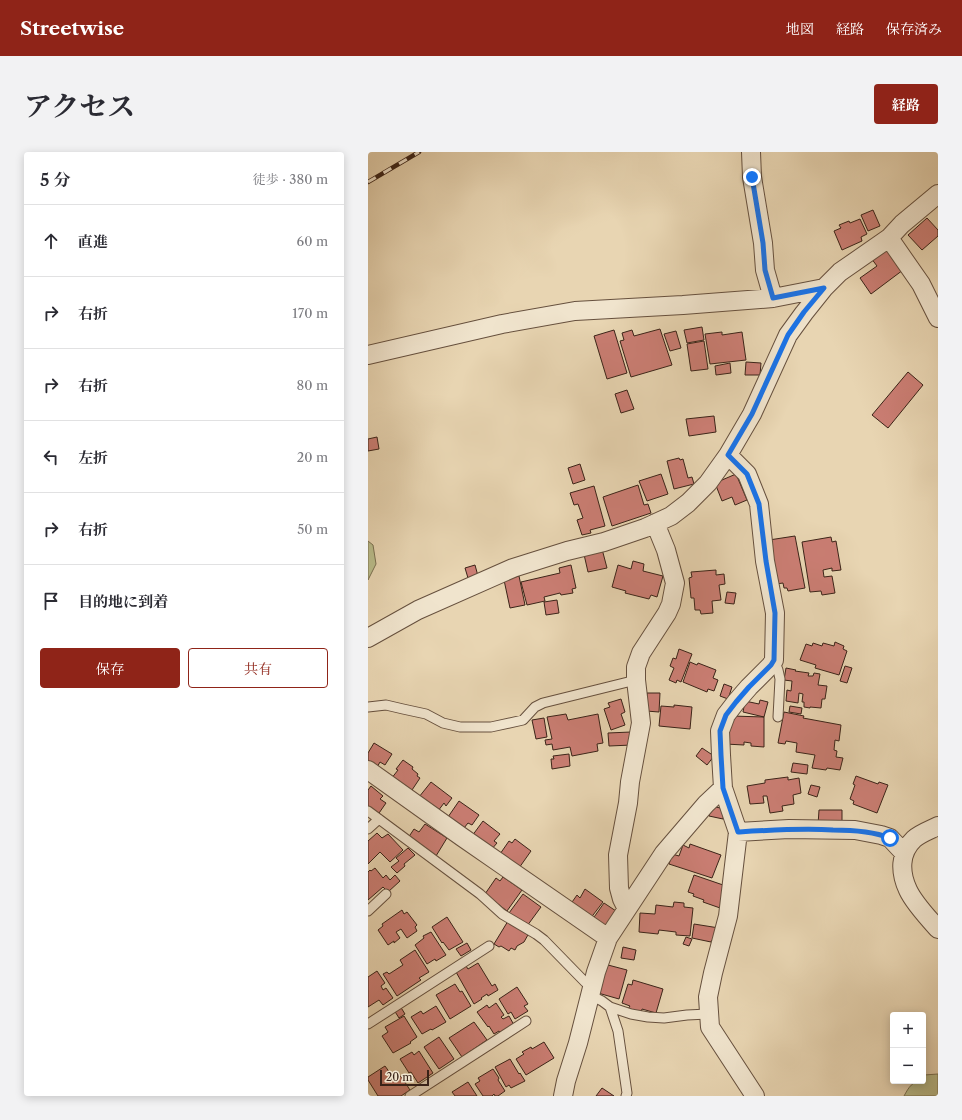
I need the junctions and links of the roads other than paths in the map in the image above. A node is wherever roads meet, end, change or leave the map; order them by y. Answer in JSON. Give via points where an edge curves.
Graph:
{"nodes":[{"id":1,"x":751,"y":152,"type":"edge"},
{"id":2,"x":938,"y":194,"type":"edge"},
{"id":3,"x":889,"y":238,"type":"junction"},
{"id":4,"x":824,"y":288,"type":"junction"},
{"id":5,"x":773,"y":298,"type":"junction"},
{"id":6,"x":938,"y":318,"type":"edge"},
{"id":7,"x":368,"y":355,"type":"edge"},
{"id":8,"x":728,"y":455,"type":"junction"},
{"id":9,"x":655,"y":523,"type":"junction"},
{"id":10,"x":368,"y":638,"type":"edge"},
{"id":11,"x":774,"y":660,"type":"junction"},
{"id":12,"x":636,"y":680,"type":"junction"},
{"id":13,"x":368,"y":707,"type":"edge"},
{"id":14,"x":778,"y":717,"type":"dead end"},
{"id":15,"x":368,"y":770,"type":"edge"},
{"id":16,"x":723,"y":788,"type":"junction"},
{"id":17,"x":368,"y":811,"type":"edge"},
{"id":18,"x":379,"y":819,"type":"junction"},
{"id":19,"x":938,"y":826,"type":"edge"},
{"id":20,"x":368,"y":829,"type":"edge"},
{"id":21,"x":738,"y":832,"type":"junction"},
{"id":22,"x":904,"y":853,"type":"junction"},
{"id":23,"x":386,"y":894,"type":"dead end"},
{"id":24,"x":628,"y":909,"type":"junction"},
{"id":25,"x":368,"y":911,"type":"edge"},
{"id":26,"x":938,"y":929,"type":"edge"},
{"id":27,"x":608,"y":938,"type":"junction"},
{"id":28,"x":490,"y":946,"type":"dead end"},
{"id":29,"x":591,"y":991,"type":"junction"},
{"id":30,"x":610,"y":1007,"type":"junction"},
{"id":31,"x":708,"y":1014,"type":"junction"},
{"id":32,"x":526,"y":1022,"type":"dead end"},
{"id":33,"x":368,"y":1024,"type":"edge"},
{"id":34,"x":410,"y":1096,"type":"edge"},
{"id":35,"x":563,"y":1096,"type":"edge"},
{"id":36,"x":626,"y":1096,"type":"edge"},
{"id":37,"x":755,"y":1096,"type":"edge"}],
"edges":[{"from":1,"to":5,"type":"street","via":[[765,270]]},
{"from":2,"to":3,"type":"street"},
{"from":3,"to":4,"type":"street","via":[[840,272]]},
{"from":3,"to":6,"type":"street","via":[[921,284]]},
{"from":4,"to":5,"type":"street"},
{"from":4,"to":8,"type":"street","via":[[788,335],[752,414]]},
{"from":5,"to":7,"type":"street","via":[[575,311],[502,324]]},
{"from":8,"to":9,"type":"street","via":[[708,483],[688,503],[671,516]]},
{"from":8,"to":11,"type":"street","via":[[747,474],[759,504],[775,613]]},
{"from":9,"to":10,"type":"street","via":[[604,542],[567,550],[512,568],[418,610]]},
{"from":9,"to":12,"type":"street","via":[[672,570],[674,594],[667,613],[641,653],[636,667]]},
{"from":11,"to":14,"type":"lane","via":[[780,679]]},
{"from":11,"to":16,"type":"street","via":[[726,715],[720,731]]},
{"from":12,"to":13,"type":"lane","via":[[543,703],[535,707],[523,720],[491,727],[460,727],[443,724],[426,714],[386,705]]},
{"from":12,"to":24,"type":"street","via":[[641,723],[618,855],[619,888]]},
{"from":15,"to":27,"type":"street"},
{"from":16,"to":21,"type":"street"},
{"from":16,"to":24,"type":"street","via":[[664,853]]},
{"from":17,"to":18,"type":"lane"},
{"from":18,"to":20,"type":"lane"},
{"from":18,"to":29,"type":"lane","via":[[480,894],[502,914],[544,940]]},
{"from":19,"to":22,"type":"street","via":[[913,840]]},
{"from":21,"to":22,"type":"street","via":[[789,829],[855,830],[890,838]]},
{"from":21,"to":31,"type":"street","via":[[728,916],[712,972]]},
{"from":22,"to":26,"type":"street","via":[[902,874],[908,891]]},
{"from":23,"to":25,"type":"lane"},
{"from":24,"to":27,"type":"street"},
{"from":27,"to":29,"type":"street"},
{"from":28,"to":33,"type":"lane"},
{"from":29,"to":30,"type":"lane"},
{"from":29,"to":35,"type":"street"},
{"from":30,"to":31,"type":"lane","via":[[648,1017]]},
{"from":30,"to":36,"type":"lane","via":[[618,1030]]},
{"from":31,"to":37,"type":"street","via":[[710,1027]]},
{"from":32,"to":34,"type":"lane"}]}
